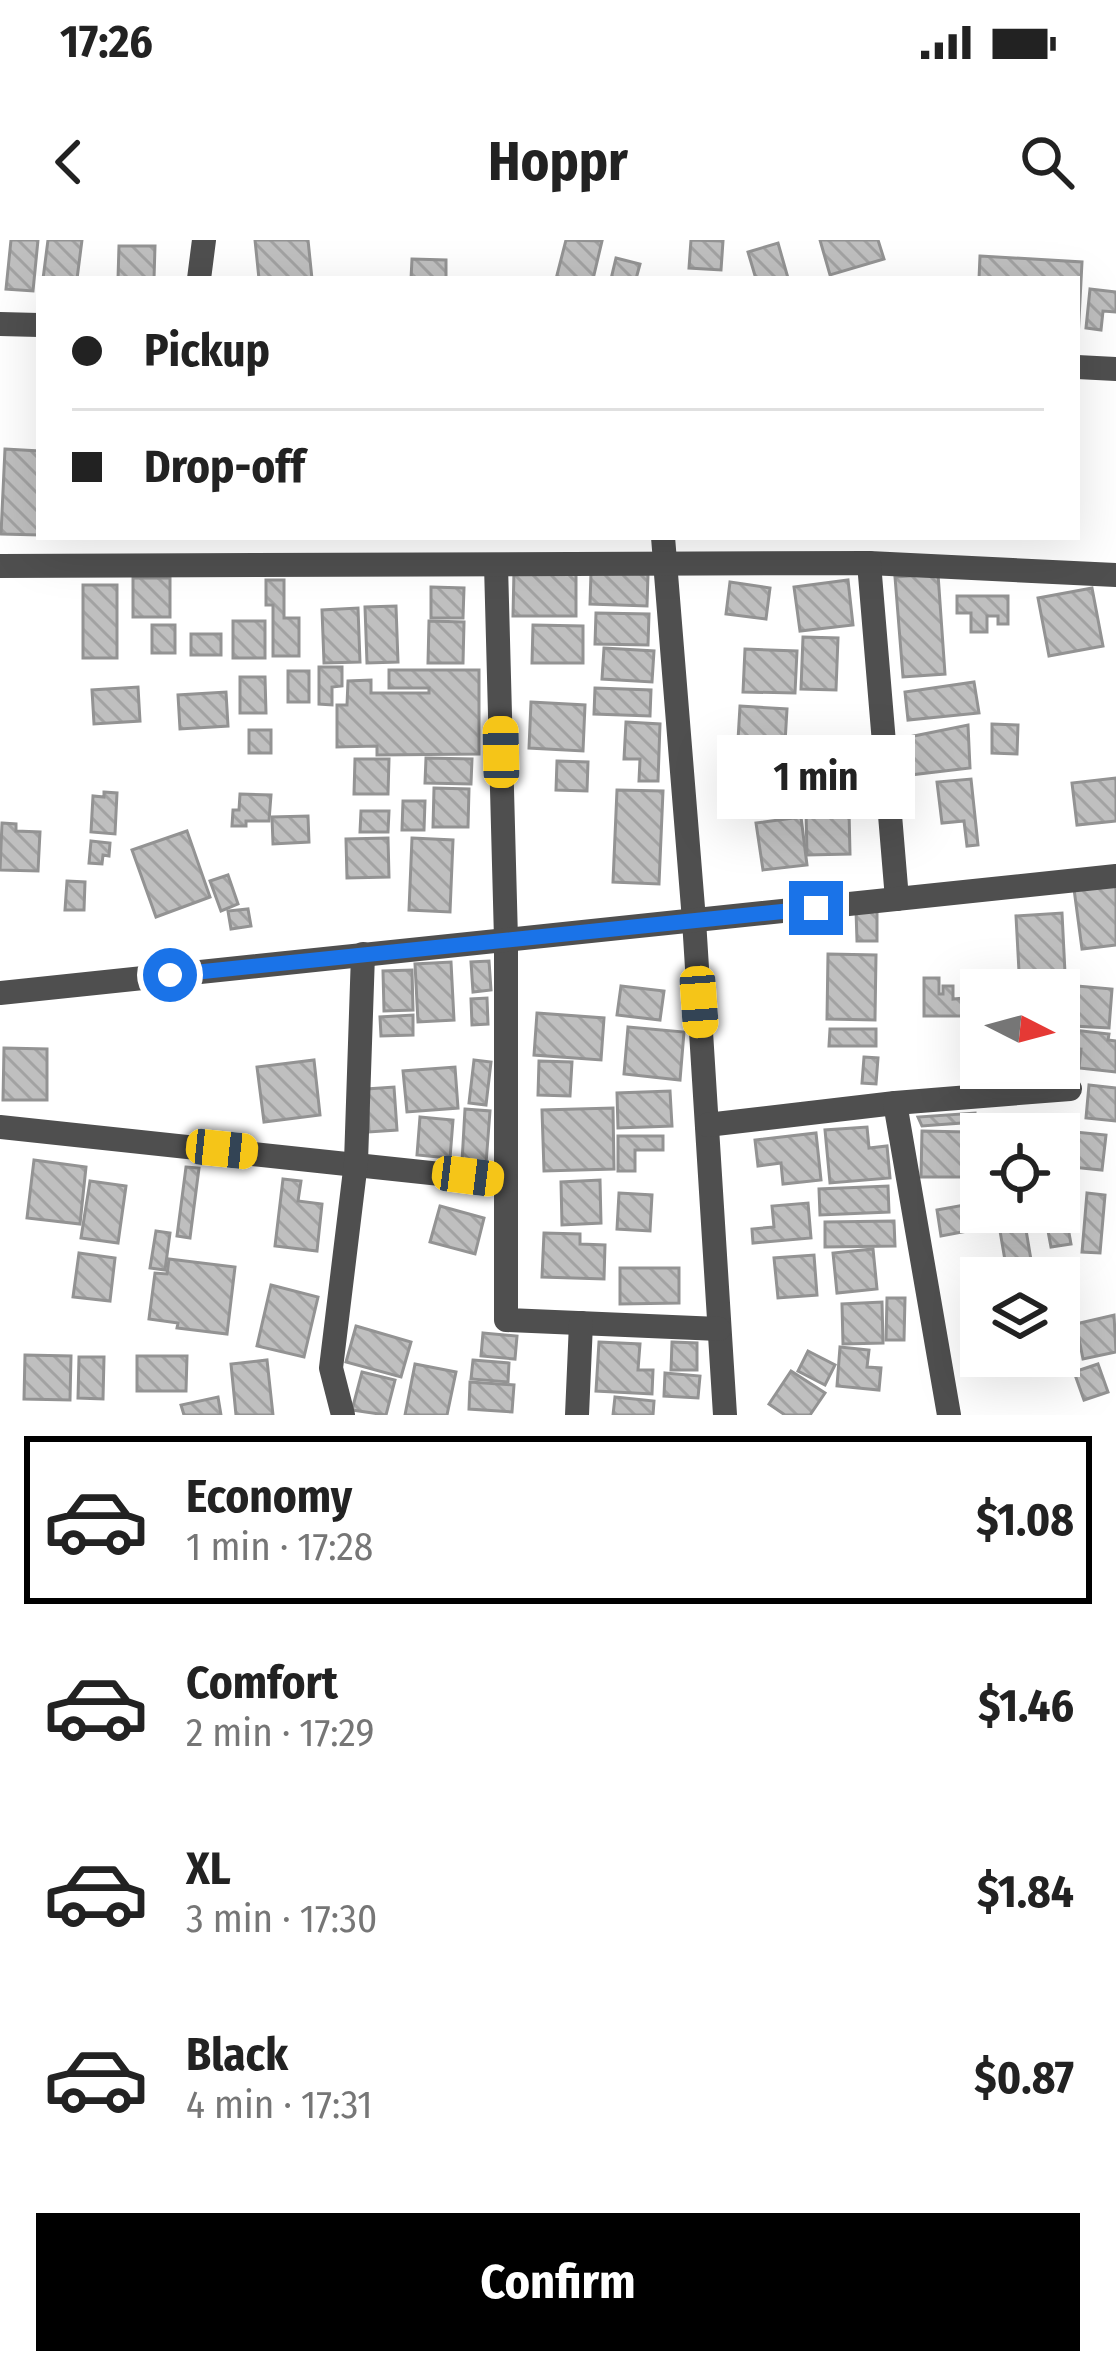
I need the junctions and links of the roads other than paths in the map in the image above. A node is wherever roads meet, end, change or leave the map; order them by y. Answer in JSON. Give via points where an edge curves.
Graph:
{"nodes":[{"id":1,"x":204,"y":240,"type":"edge"},
{"id":2,"x":199,"y":276,"type":"edge"},
{"id":3,"x":0,"y":324,"type":"edge"},
{"id":4,"x":36,"y":325,"type":"edge"},
{"id":5,"x":1080,"y":367,"type":"edge"},
{"id":6,"x":1116,"y":369,"type":"edge"},
{"id":7,"x":663,"y":540,"type":"edge"},
{"id":8,"x":869,"y":563,"type":"junction"},
{"id":9,"x":665,"y":564,"type":"junction"},
{"id":10,"x":496,"y":565,"type":"junction"},
{"id":11,"x":0,"y":566,"type":"edge"},
{"id":12,"x":1116,"y":575,"type":"edge"},
{"id":13,"x":1116,"y":876,"type":"edge"},
{"id":14,"x":897,"y":899,"type":"junction"},
{"id":15,"x":694,"y":920,"type":"junction"},
{"id":16,"x":506,"y":939,"type":"junction"},
{"id":17,"x":363,"y":954,"type":"junction"},
{"id":18,"x":0,"y":993,"type":"edge"},
{"id":19,"x":1070,"y":1089,"type":"dead end"},
{"id":20,"x":895,"y":1103,"type":"junction"},
{"id":21,"x":707,"y":1125,"type":"junction"},
{"id":22,"x":0,"y":1127,"type":"edge"},
{"id":23,"x":356,"y":1162,"type":"junction"},
{"id":24,"x":506,"y":1181,"type":"junction"},
{"id":25,"x":581,"y":1323,"type":"junction"},
{"id":26,"x":719,"y":1330,"type":"junction"},
{"id":27,"x":343,"y":1415,"type":"edge"},
{"id":28,"x":577,"y":1415,"type":"edge"},
{"id":29,"x":725,"y":1415,"type":"edge"},
{"id":30,"x":949,"y":1415,"type":"edge"}],
"edges":[{"from":1,"to":2,"type":"street"},
{"from":3,"to":4,"type":"street"},
{"from":5,"to":6,"type":"street"},
{"from":7,"to":9,"type":"street"},
{"from":8,"to":9,"type":"street"},
{"from":8,"to":12,"type":"street"},
{"from":8,"to":14,"type":"street"},
{"from":9,"to":10,"type":"street"},
{"from":9,"to":15,"type":"street"},
{"from":10,"to":11,"type":"street"},
{"from":10,"to":16,"type":"street"},
{"from":13,"to":14,"type":"street"},
{"from":14,"to":15,"type":"street"},
{"from":15,"to":16,"type":"street"},
{"from":15,"to":21,"type":"street"},
{"from":16,"to":17,"type":"street"},
{"from":16,"to":24,"type":"street"},
{"from":17,"to":18,"type":"street"},
{"from":17,"to":23,"type":"street"},
{"from":19,"to":20,"type":"street"},
{"from":20,"to":21,"type":"street"},
{"from":20,"to":30,"type":"street"},
{"from":21,"to":26,"type":"street"},
{"from":22,"to":23,"type":"street"},
{"from":23,"to":24,"type":"street"},
{"from":23,"to":27,"type":"street","via":[[331,1368]]},
{"from":24,"to":25,"type":"street","via":[[506,1320]]},
{"from":25,"to":26,"type":"street"},
{"from":25,"to":28,"type":"street"},
{"from":26,"to":29,"type":"street"}]}
